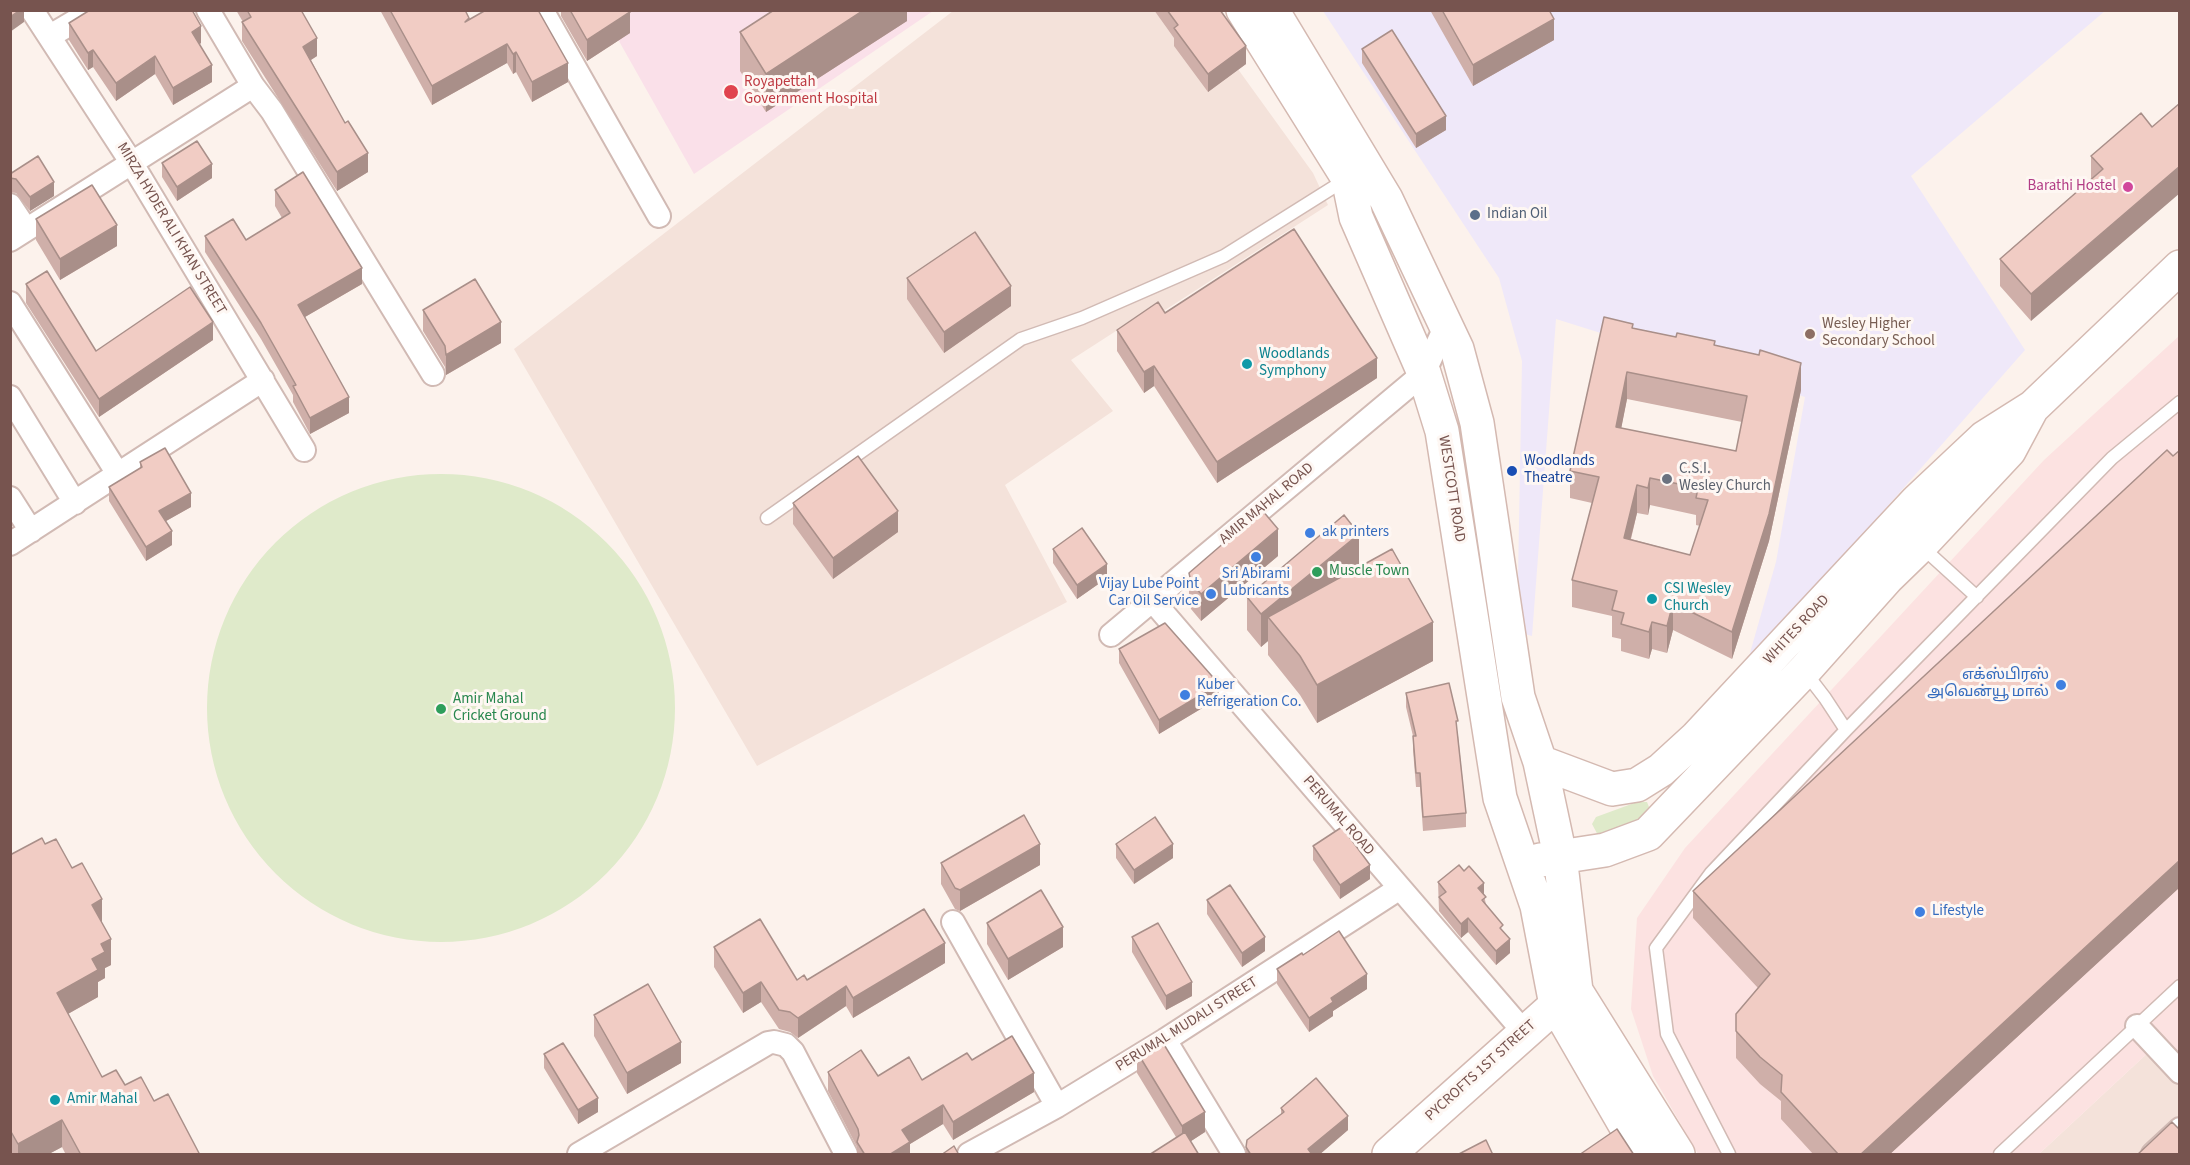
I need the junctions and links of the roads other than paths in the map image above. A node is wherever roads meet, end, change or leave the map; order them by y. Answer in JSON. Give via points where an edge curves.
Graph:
{"nodes":[{"id":1,"x":32,"y":10,"type":"edge"},
{"id":2,"x":94,"y":10,"type":"edge"},
{"id":3,"x":208,"y":10,"type":"edge"},
{"id":4,"x":542,"y":10,"type":"edge"},
{"id":5,"x":1266,"y":11,"type":"edge"},
{"id":6,"x":50,"y":36,"type":"junction"},
{"id":7,"x":253,"y":86,"type":"junction"},
{"id":8,"x":130,"y":162,"type":"junction"},
{"id":9,"x":1348,"y":178,"type":"junction"},
{"id":10,"x":10,"y":205,"type":"edge"},
{"id":11,"x":659,"y":216,"type":"dead end"},
{"id":12,"x":18,"y":234,"type":"edge"},
{"id":13,"x":2180,"y":267,"type":"edge"},
{"id":14,"x":10,"y":303,"type":"edge"},
{"id":15,"x":1446,"y":326,"type":"junction"},
{"id":16,"x":1424,"y":373,"type":"junction"},
{"id":17,"x":433,"y":374,"type":"dead end"},
{"id":18,"x":263,"y":380,"type":"junction"},
{"id":19,"x":10,"y":397,"type":"edge"},
{"id":20,"x":2180,"y":402,"type":"edge"},
{"id":21,"x":2033,"y":407,"type":"junction"},
{"id":22,"x":304,"y":450,"type":"dead end"},
{"id":23,"x":118,"y":474,"type":"junction"},
{"id":24,"x":10,"y":498,"type":"edge"},
{"id":25,"x":75,"y":502,"type":"junction"},
{"id":26,"x":767,"y":518,"type":"dead end"},
{"id":27,"x":31,"y":531,"type":"junction"},
{"id":28,"x":10,"y":544,"type":"edge"},
{"id":29,"x":1920,"y":546,"type":"junction"},
{"id":30,"x":1977,"y":597,"type":"junction"},
{"id":31,"x":1152,"y":600,"type":"junction"},
{"id":32,"x":1111,"y":635,"type":"dead end"},
{"id":33,"x":1804,"y":671,"type":"junction"},
{"id":34,"x":1846,"y":730,"type":"junction"},
{"id":35,"x":1540,"y":762,"type":"junction"},
{"id":36,"x":1560,"y":856,"type":"junction"},
{"id":37,"x":1522,"y":864,"type":"junction"},
{"id":38,"x":1400,"y":888,"type":"junction"},
{"id":39,"x":953,"y":922,"type":"dead end"},
{"id":40,"x":2180,"y":986,"type":"edge"},
{"id":41,"x":1566,"y":998,"type":"junction"},
{"id":42,"x":2137,"y":1026,"type":"junction"},
{"id":43,"x":1524,"y":1032,"type":"junction"},
{"id":44,"x":1165,"y":1040,"type":"junction"},
{"id":45,"x":2180,"y":1072,"type":"edge"},
{"id":46,"x":1057,"y":1106,"type":"junction"},
{"id":47,"x":2180,"y":1130,"type":"edge"},
{"id":48,"x":2158,"y":1153,"type":"edge"},
{"id":49,"x":579,"y":1155,"type":"edge"},
{"id":50,"x":846,"y":1155,"type":"edge"},
{"id":51,"x":969,"y":1155,"type":"edge"},
{"id":52,"x":1234,"y":1155,"type":"edge"},
{"id":53,"x":1389,"y":1155,"type":"edge"},
{"id":54,"x":1642,"y":1155,"type":"edge"},
{"id":55,"x":1678,"y":1155,"type":"edge"},
{"id":56,"x":1729,"y":1155,"type":"edge"},
{"id":57,"x":2000,"y":1155,"type":"edge"}],
"edges":[{"from":1,"to":6,"type":"street","name":"MIRZA HYDER ALI KHAN STREET"},
{"from":2,"to":6,"type":"street"},
{"from":3,"to":7,"type":"street"},
{"from":4,"to":11,"type":"street"},
{"from":5,"to":9,"type":"main road","name":"WESTCOTT ROAD"},
{"from":5,"to":15,"type":"main road","name":"WESTCOTT ROAD","via":[[1386,199]]},
{"from":6,"to":8,"type":"street","name":"MIRZA HYDER ALI KHAN STREET"},
{"from":7,"to":8,"type":"street"},
{"from":7,"to":17,"type":"street"},
{"from":8,"to":12,"type":"street"},
{"from":8,"to":18,"type":"street","name":"MIRZA HYDER ALI KHAN STREET"},
{"from":9,"to":16,"type":"main road","name":"WESTCOTT ROAD","via":[[1356,217]]},
{"from":9,"to":26,"type":"lane","via":[[1224,256],[1082,318],[1021,339]]},
{"from":10,"to":12,"type":"street"},
{"from":13,"to":21,"type":"main road","name":"WHITES ROAD"},
{"from":14,"to":23,"type":"street"},
{"from":15,"to":16,"type":"street"},
{"from":15,"to":35,"type":"main road","name":"WESTCOTT ROAD","via":[[1457,349],[1477,423],[1518,697]]},
{"from":16,"to":31,"type":"street","name":"AMIR MAHAL ROAD"},
{"from":16,"to":37,"type":"main road","name":"WESTCOTT ROAD","via":[[1442,430],[1500,798]]},
{"from":18,"to":22,"type":"street","name":"MIRZA HYDER ALI KHAN STREET"},
{"from":18,"to":23,"type":"street"},
{"from":19,"to":25,"type":"street"},
{"from":20,"to":30,"type":"lane","via":[[2112,459]]},
{"from":21,"to":29,"type":"main road","name":"WHITES ROAD","via":[[2009,451]]},
{"from":21,"to":35,"type":"main road","name":"WHITES ROAD","via":[[1984,438],[1917,501],[1696,738],[1661,770],[1637,785],[1612,789]]},
{"from":23,"to":25,"type":"street"},
{"from":24,"to":27,"type":"street"},
{"from":25,"to":27,"type":"street"},
{"from":27,"to":28,"type":"street"},
{"from":29,"to":30,"type":"lane"},
{"from":29,"to":33,"type":"main road","name":"WHITES ROAD"},
{"from":30,"to":34,"type":"lane"},
{"from":31,"to":32,"type":"street","name":"AMIR MAHAL ROAD"},
{"from":31,"to":38,"type":"street","name":"PERUMAL ROAD"},
{"from":33,"to":34,"type":"lane"},
{"from":33,"to":36,"type":"main road","name":"WHITES ROAD","via":[[1648,834],[1605,850]]},
{"from":34,"to":56,"type":"lane","via":[[1711,873],[1656,948],[1667,1034]]},
{"from":35,"to":36,"type":"main road","name":"WESTCOTT ROAD"},
{"from":36,"to":37,"type":"main road"},
{"from":36,"to":41,"type":"main road","name":"WESTCOTT ROAD"},
{"from":37,"to":41,"type":"main road","name":"WESTCOTT ROAD"},
{"from":38,"to":43,"type":"street","name":"PERUMAL ROAD"},
{"from":38,"to":44,"type":"street","name":"PERUMAL MUDALI STREET"},
{"from":39,"to":46,"type":"street"},
{"from":40,"to":42,"type":"lane"},
{"from":41,"to":43,"type":"main road","name":"PYCROFTS 1ST STREET"},
{"from":41,"to":54,"type":"main road"},
{"from":41,"to":55,"type":"main road"},
{"from":42,"to":45,"type":"street"},
{"from":42,"to":57,"type":"lane"},
{"from":43,"to":53,"type":"main road","name":"PYCROFTS 1ST STREET"},
{"from":44,"to":46,"type":"street","name":"PERUMAL MUDALI STREET"},
{"from":44,"to":52,"type":"street"},
{"from":46,"to":51,"type":"street","name":"PERUMAL MUDALI STREET"},
{"from":47,"to":48,"type":"street"},
{"from":49,"to":50,"type":"street","via":[[774,1042],[793,1052]]}]}
